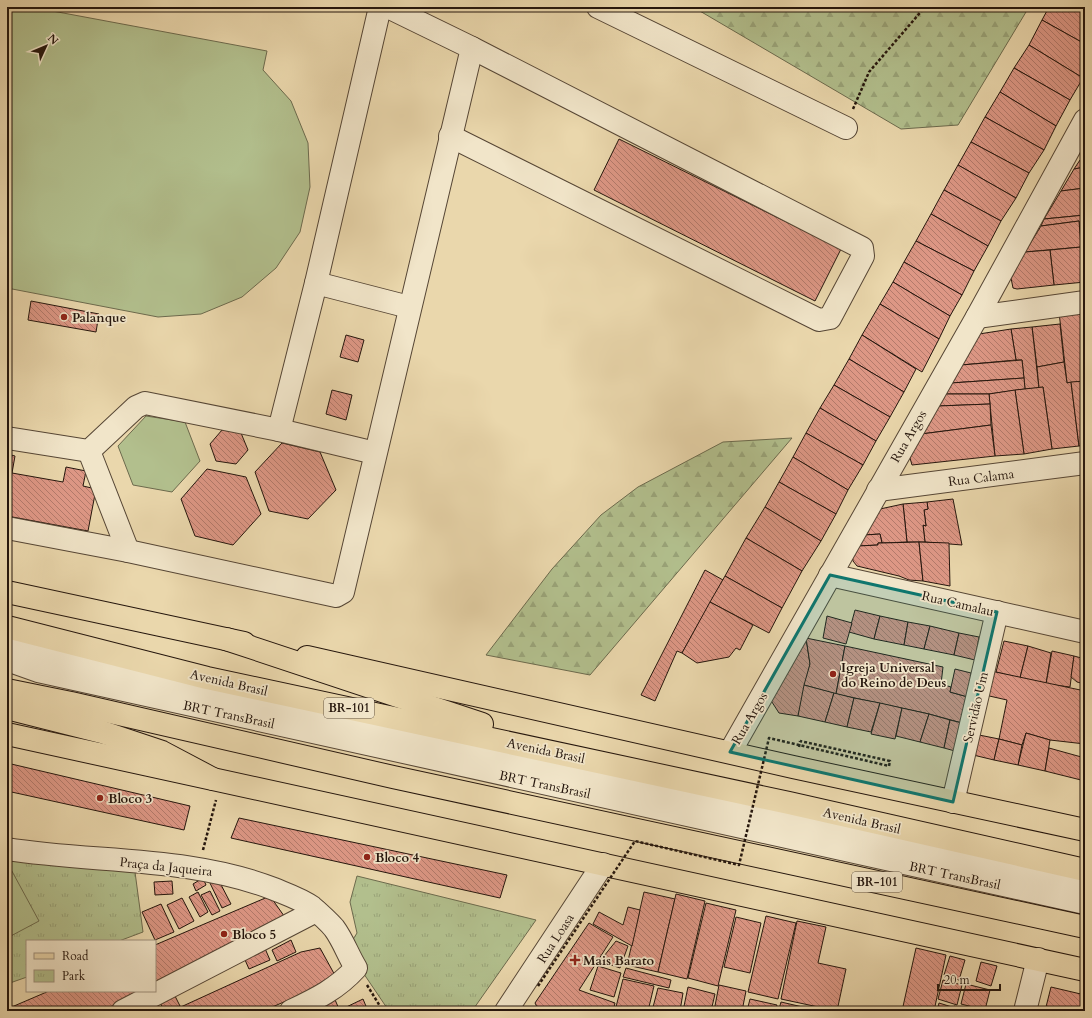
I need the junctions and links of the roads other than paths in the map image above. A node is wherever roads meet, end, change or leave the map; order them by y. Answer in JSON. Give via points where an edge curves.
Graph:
{"nodes":[{"id":1,"x":380,"y":7,"type":"edge"},
{"id":2,"x":388,"y":7,"type":"edge"},
{"id":3,"x":598,"y":7,"type":"edge"},
{"id":4,"x":472,"y":48,"type":"junction"},
{"id":5,"x":1085,"y":120,"type":"edge"},
{"id":6,"x":846,"y":128,"type":"road end"},
{"id":7,"x":450,"y":136,"type":"junction"},
{"id":8,"x":1077,"y":147,"type":"edge"},
{"id":9,"x":316,"y":284,"type":"junction"},
{"id":10,"x":1085,"y":302,"type":"edge"},
{"id":11,"x":409,"y":307,"type":"junction"},
{"id":12,"x":977,"y":317,"type":"junction"},
{"id":13,"x":279,"y":430,"type":"junction"},
{"id":14,"x":7,"y":438,"type":"edge"},
{"id":15,"x":89,"y":451,"type":"junction"},
{"id":16,"x":375,"y":453,"type":"junction"},
{"id":17,"x":1085,"y":463,"type":"edge"},
{"id":18,"x":878,"y":490,"type":"junction"},
{"id":19,"x":7,"y":528,"type":"edge"},
{"id":20,"x":128,"y":551,"type":"junction"},
{"id":21,"x":830,"y":575,"type":"junction"},
{"id":22,"x":7,"y":592,"type":"edge"},
{"id":23,"x":997,"y":612,"type":"junction"},
{"id":24,"x":7,"y":627,"type":"edge"},
{"id":25,"x":1085,"y":632,"type":"edge"},
{"id":26,"x":226,"y":639,"type":"junction"},
{"id":27,"x":7,"y":649,"type":"edge"},
{"id":28,"x":7,"y":660,"type":"edge"},
{"id":29,"x":7,"y":690,"type":"edge"},
{"id":30,"x":7,"y":708,"type":"edge"},
{"id":31,"x":7,"y":734,"type":"edge"},
{"id":32,"x":730,"y":752,"type":"junction"},
{"id":33,"x":595,"y":761,"type":"junction"},
{"id":34,"x":217,"y":780,"type":"junction"},
{"id":35,"x":953,"y":802,"type":"junction"},
{"id":36,"x":1085,"y":830,"type":"edge"},
{"id":37,"x":7,"y":849,"type":"edge"},
{"id":38,"x":603,"y":864,"type":"junction"},
{"id":39,"x":1085,"y":870,"type":"edge"},
{"id":40,"x":1085,"y":883,"type":"edge"},
{"id":41,"x":1085,"y":903,"type":"edge"},
{"id":42,"x":316,"y":911,"type":"junction"},
{"id":43,"x":1085,"y":927,"type":"edge"},
{"id":44,"x":1038,"y":959,"type":"junction"},
{"id":45,"x":1085,"y":970,"type":"edge"},
{"id":46,"x":122,"y":1011,"type":"edge"},
{"id":47,"x":291,"y":1011,"type":"edge"},
{"id":48,"x":506,"y":1011,"type":"edge"},
{"id":49,"x":1025,"y":1011,"type":"edge"}],
"edges":[{"from":1,"to":9,"type":"street"},
{"from":2,"to":4,"type":"street"},
{"from":3,"to":6,"type":"street"},
{"from":4,"to":7,"type":"street"},
{"from":4,"to":7,"type":"street","via":[[862,248],[863,256],[830,318],[819,320]]},
{"from":5,"to":8,"type":"street","name":"Rua Argos"},
{"from":7,"to":11,"type":"street"},
{"from":8,"to":12,"type":"street","name":"Rua Argos"},
{"from":9,"to":11,"type":"street"},
{"from":9,"to":13,"type":"street"},
{"from":10,"to":12,"type":"street"},
{"from":11,"to":16,"type":"street"},
{"from":12,"to":18,"type":"street","name":"Rua Argos"},
{"from":13,"to":15,"type":"street","via":[[145,403],[136,407]]},
{"from":13,"to":16,"type":"street"},
{"from":14,"to":15,"type":"street"},
{"from":15,"to":20,"type":"street"},
{"from":16,"to":20,"type":"street","via":[[344,592],[336,596]]},
{"from":17,"to":18,"type":"street","name":"Rua Calama"},
{"from":18,"to":21,"type":"street","name":"Rua Argos"},
{"from":19,"to":20,"type":"street"},
{"from":21,"to":23,"type":"street","name":"Rua Camalau"},
{"from":21,"to":32,"type":"street","name":"Rua Argos"},
{"from":22,"to":26,"type":"main road"},
{"from":23,"to":25,"type":"street","name":"Rua Camalau"},
{"from":23,"to":35,"type":"street","name":"Servidão Um"},
{"from":24,"to":33,"type":"main road","name":"Avenida Brasil","number":"BR-101","via":[[207,678]]},
{"from":26,"to":32,"type":"main road"},
{"from":26,"to":33,"type":"main road"},
{"from":27,"to":40,"type":"street","name":"BRT TransBrasil","via":[[42,652]]},
{"from":28,"to":41,"type":"street","name":"BRT TransBrasil","via":[[38,671]]},
{"from":29,"to":43,"type":"main road","number":"BR-101"},
{"from":30,"to":34,"type":"main road","via":[[95,730],[162,752]]},
{"from":31,"to":34,"type":"main road"},
{"from":32,"to":35,"type":"main road"},
{"from":33,"to":39,"type":"main road","name":"Avenida Brasil","number":"BR-101"},
{"from":34,"to":38,"type":"main road"},
{"from":35,"to":36,"type":"main road"},
{"from":37,"to":42,"type":"street","name":"Praça da Jaqueira","via":[[49,856],[199,868],[267,886]]},
{"from":38,"to":44,"type":"main road"},
{"from":38,"to":48,"type":"street","name":"Rua Loasa"},
{"from":42,"to":46,"type":"street"},
{"from":42,"to":47,"type":"street","name":"Praça da Jaqueira","via":[[334,928],[356,968],[324,996]]},
{"from":44,"to":45,"type":"main road"},
{"from":44,"to":49,"type":"street"}]}
